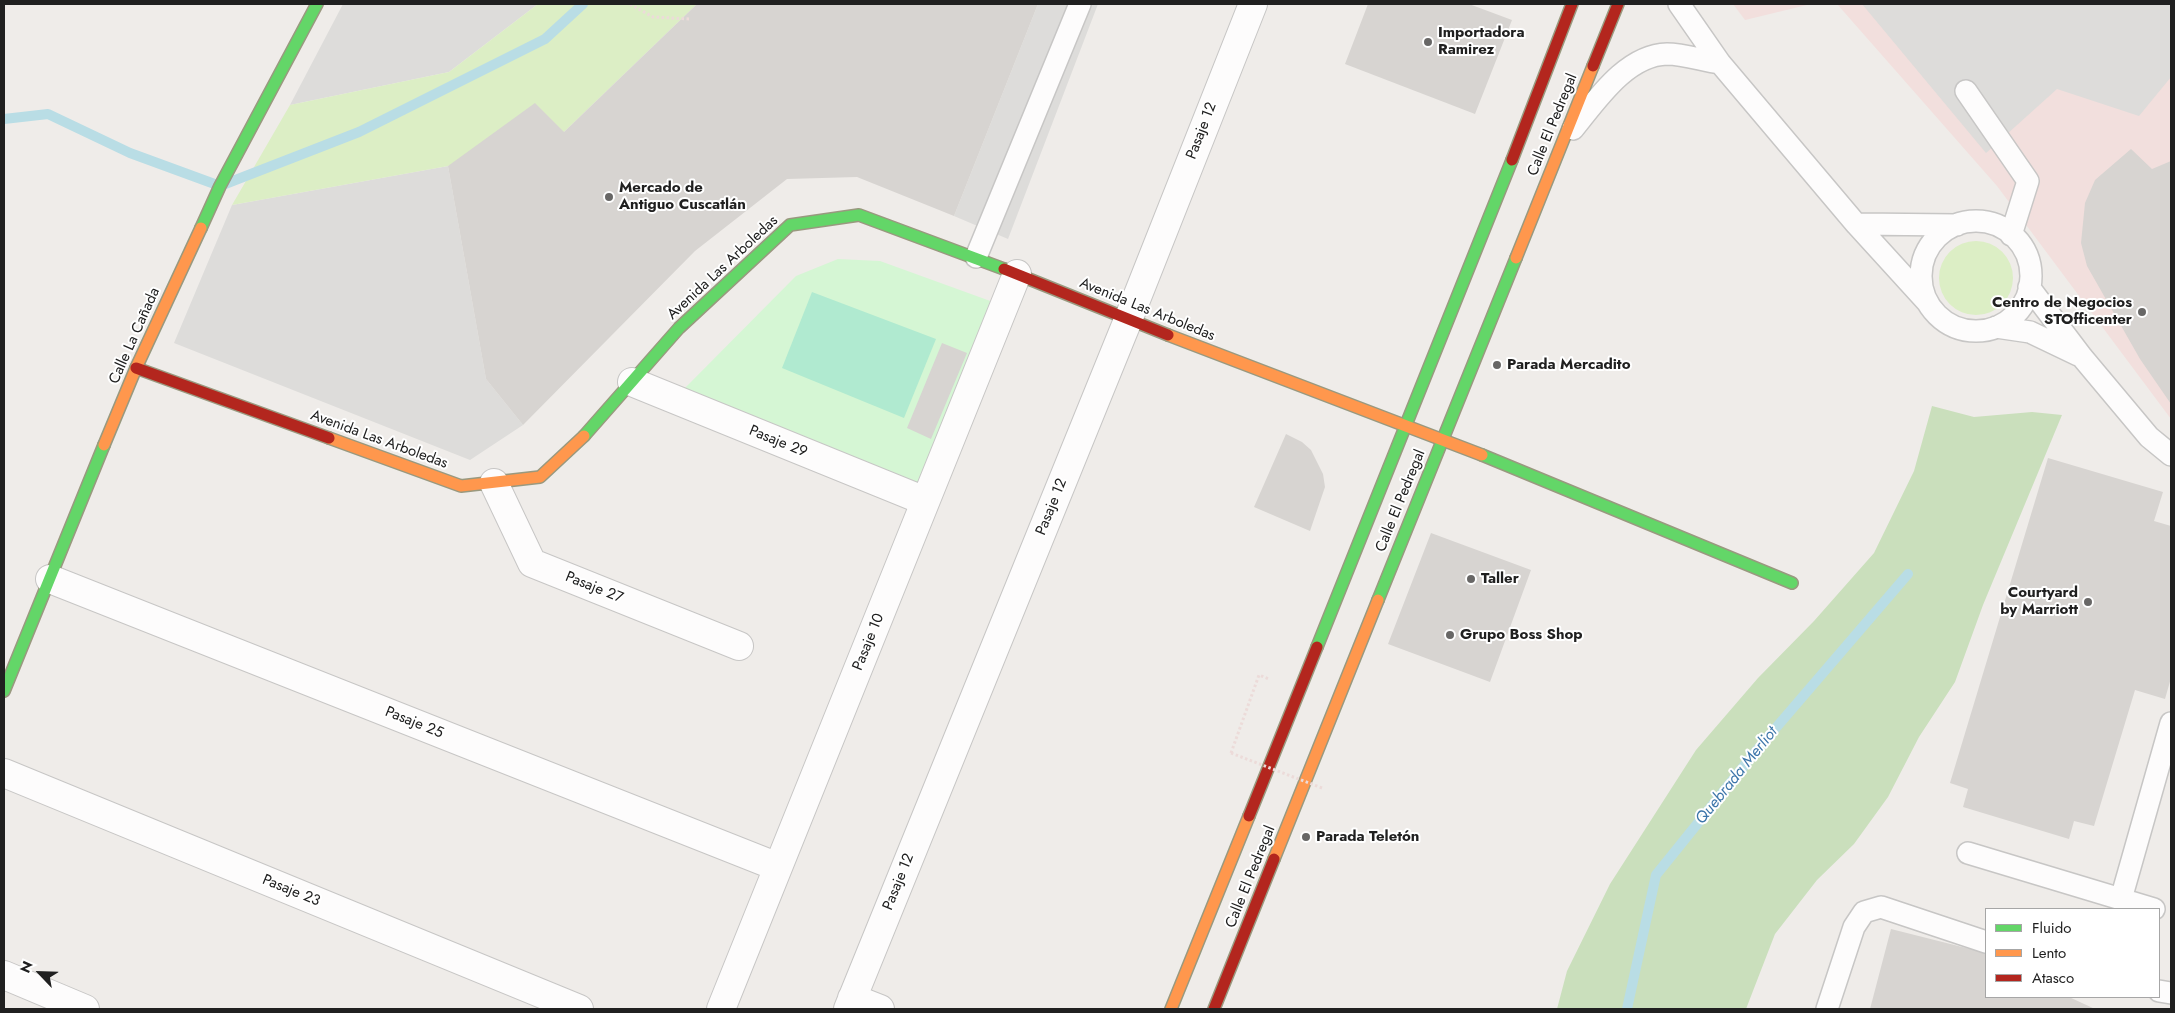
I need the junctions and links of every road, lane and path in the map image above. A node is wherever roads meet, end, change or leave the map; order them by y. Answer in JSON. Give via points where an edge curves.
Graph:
{"nodes":[{"id":1,"x":317,"y":4,"type":"edge"},
{"id":2,"x":630,"y":4,"type":"edge"},
{"id":3,"x":1080,"y":4,"type":"edge"},
{"id":4,"x":1253,"y":4,"type":"edge"},
{"id":5,"x":1572,"y":4,"type":"edge"},
{"id":6,"x":1618,"y":4,"type":"edge"},
{"id":7,"x":1679,"y":4,"type":"edge"},
{"id":8,"x":690,"y":19,"type":"dead end"},
{"id":9,"x":1720,"y":64,"type":"junction"},
{"id":10,"x":1966,"y":91,"type":"dead end"},
{"id":11,"x":1562,"y":141,"type":"junction"},
{"id":12,"x":1856,"y":224,"type":"junction"},
{"id":13,"x":1957,"y":225,"type":"junction"},
{"id":14,"x":2011,"y":235,"type":"junction"},
{"id":15,"x":976,"y":257,"type":"junction"},
{"id":16,"x":1016,"y":274,"type":"junction"},
{"id":17,"x":2030,"y":287,"type":"junction"},
{"id":18,"x":1928,"y":303,"type":"junction"},
{"id":19,"x":1128,"y":320,"type":"junction"},
{"id":20,"x":1996,"y":327,"type":"junction"},
{"id":21,"x":2082,"y":357,"type":"junction"},
{"id":22,"x":136,"y":368,"type":"junction"},
{"id":23,"x":632,"y":382,"type":"junction"},
{"id":24,"x":1405,"y":426,"type":"junction"},
{"id":25,"x":1442,"y":439,"type":"junction"},
{"id":26,"x":2171,"y":455,"type":"edge"},
{"id":27,"x":494,"y":482,"type":"junction"},
{"id":28,"x":925,"y":502,"type":"junction"},
{"id":29,"x":50,"y":579,"type":"junction"},
{"id":30,"x":1792,"y":583,"type":"dead end"},
{"id":31,"x":739,"y":646,"type":"dead end"},
{"id":32,"x":1259,"y":675,"type":"dead end"},
{"id":33,"x":4,"y":691,"type":"edge"},
{"id":34,"x":2171,"y":723,"type":"edge"},
{"id":35,"x":4,"y":773,"type":"edge"},
{"id":36,"x":1322,"y":788,"type":"dead end"},
{"id":37,"x":1968,"y":852,"type":"dead end"},
{"id":38,"x":778,"y":867,"type":"junction"},
{"id":39,"x":2121,"y":899,"type":"junction"},
{"id":40,"x":2151,"y":908,"type":"edge"},
{"id":41,"x":1985,"y":942,"type":"edge"},
{"id":42,"x":4,"y":975,"type":"edge"},
{"id":43,"x":850,"y":1004,"type":"edge"},
{"id":44,"x":85,"y":1009,"type":"edge"},
{"id":45,"x":579,"y":1009,"type":"edge"},
{"id":46,"x":721,"y":1009,"type":"edge"},
{"id":47,"x":880,"y":1009,"type":"edge"},
{"id":48,"x":1171,"y":1009,"type":"edge"},
{"id":49,"x":1214,"y":1009,"type":"edge"},
{"id":50,"x":1827,"y":1009,"type":"edge"}],
"edges":[{"from":1,"to":22,"type":"main road","name":"Calle La Cañada","via":[[220,186]]},
{"from":2,"to":8,"type":"path","via":[[653,17]]},
{"from":3,"to":15,"type":"lane"},
{"from":4,"to":19,"type":"street","name":"Pasaje 12"},
{"from":5,"to":24,"type":"main road","name":"Calle El Pedregal","via":[[1520,144]]},
{"from":6,"to":11,"type":"main road","name":"Calle El Pedregal"},
{"from":7,"to":9,"type":"lane"},
{"from":9,"to":11,"type":"lane","via":[[1668,54],[1649,58],[1628,70],[1606,89]]},
{"from":9,"to":12,"type":"lane"},
{"from":10,"to":14,"type":"lane","via":[[2028,181]]},
{"from":11,"to":25,"type":"main road","name":"Calle El Pedregal"},
{"from":12,"to":13,"type":"lane"},
{"from":12,"to":18,"type":"lane"},
{"from":13,"to":14,"type":"lane","via":[[1983,222]]},
{"from":13,"to":18,"type":"lane","via":[[1935,240],[1924,259],[1922,282]]},
{"from":14,"to":17,"type":"lane","via":[[2022,246],[2026,256]]},
{"from":15,"to":16,"type":"main road","name":"Avenida Las Arboledas"},
{"from":15,"to":23,"type":"main road","name":"Avenida Las Arboledas","via":[[859,215],[790,225],[680,328]]},
{"from":16,"to":19,"type":"main road","name":"Avenida Las Arboledas"},
{"from":16,"to":28,"type":"street","name":"Pasaje 10"},
{"from":17,"to":20,"type":"lane","via":[[2018,311]]},
{"from":17,"to":21,"type":"lane"},
{"from":18,"to":20,"type":"lane","via":[[1952,326],[1974,331]]},
{"from":19,"to":24,"type":"main road","name":"Avenida Las Arboledas"},
{"from":19,"to":43,"type":"street","name":"Pasaje 12"},
{"from":20,"to":21,"type":"lane","via":[[2030,332]]},
{"from":21,"to":26,"type":"lane","via":[[2149,437]]},
{"from":22,"to":27,"type":"main road","name":"Avenida Las Arboledas","via":[[461,486]]},
{"from":22,"to":29,"type":"main road","name":"Calle La Cañada"},
{"from":23,"to":27,"type":"main road","name":"Avenida Las Arboledas","via":[[575,446],[540,477]]},
{"from":23,"to":28,"type":"street","name":"Pasaje 29"},
{"from":24,"to":25,"type":"main road","name":"Avenida Las Arboledas"},
{"from":24,"to":48,"type":"main road","name":"Calle El Pedregal"},
{"from":25,"to":30,"type":"main road","name":"Avenida Las Arboledas"},
{"from":25,"to":49,"type":"main road","name":"Calle El Pedregal"},
{"from":27,"to":31,"type":"street","name":"Pasaje 27","via":[[532,563]]},
{"from":28,"to":38,"type":"street","name":"Pasaje 10"},
{"from":29,"to":33,"type":"main road","name":"Calle La Cañada"},
{"from":29,"to":38,"type":"street","name":"Pasaje 25"},
{"from":32,"to":36,"type":"path","bridge":true,"via":[[1231,753]]},
{"from":34,"to":39,"type":"lane"},
{"from":35,"to":45,"type":"street","name":"Pasaje 23"},
{"from":37,"to":39,"type":"lane"},
{"from":38,"to":46,"type":"street","name":"Pasaje 10"},
{"from":39,"to":40,"type":"lane"},
{"from":41,"to":50,"type":"lane","via":[[1881,907],[1864,912],[1854,927]]},
{"from":42,"to":44,"type":"street"},
{"from":43,"to":47,"type":"street"}]}
